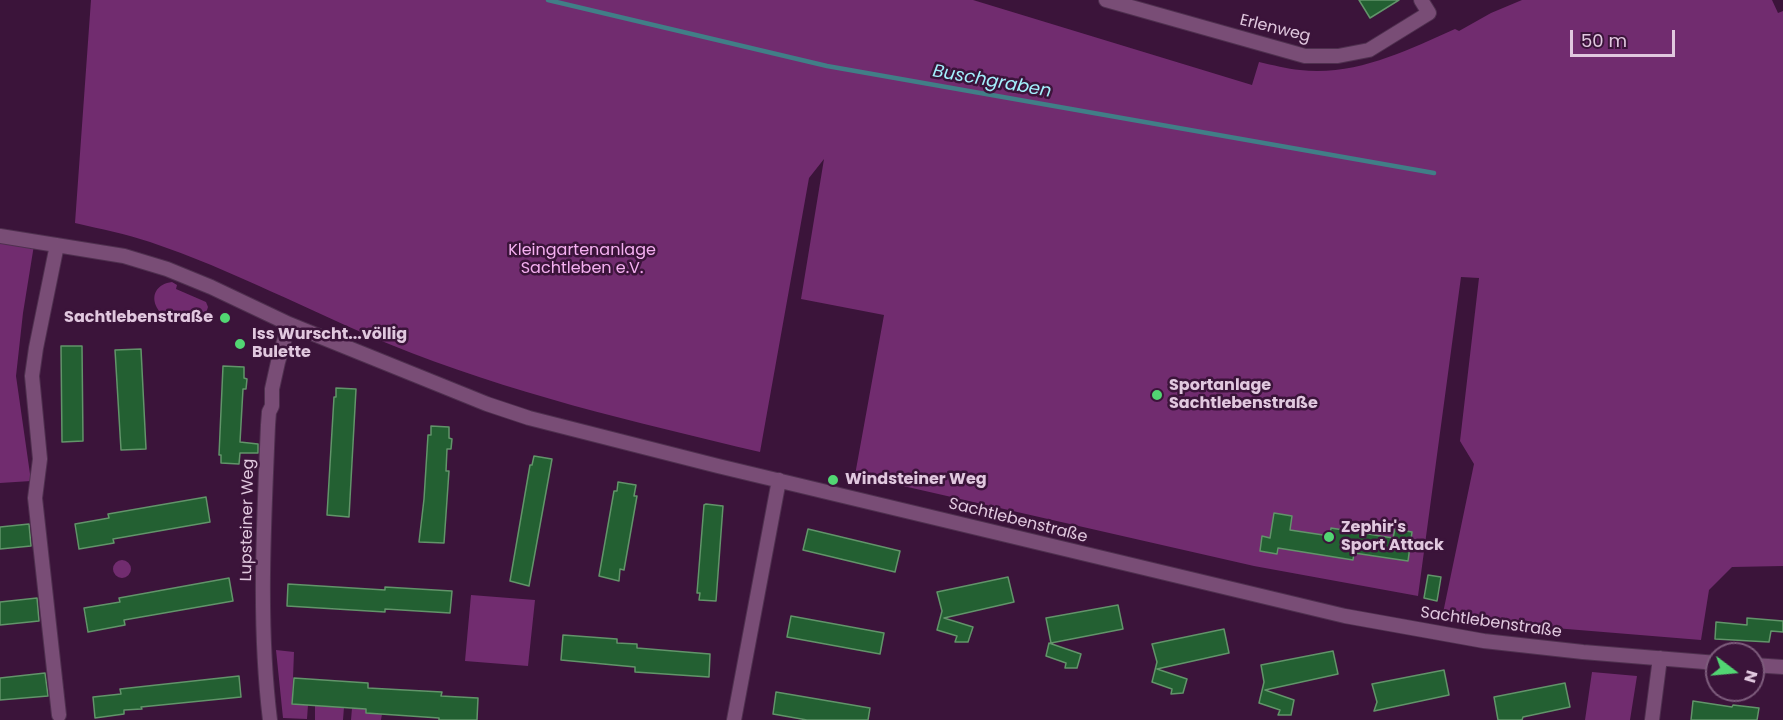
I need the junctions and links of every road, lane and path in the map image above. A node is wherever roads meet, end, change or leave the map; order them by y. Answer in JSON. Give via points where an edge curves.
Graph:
{"nodes":[{"id":1,"x":1106,"y":0,"type":"edge"},
{"id":2,"x":1421,"y":0,"type":"edge"},
{"id":3,"x":0,"y":236,"type":"edge"},
{"id":4,"x":57,"y":245,"type":"junction"},
{"id":5,"x":289,"y":324,"type":"junction"},
{"id":6,"x":779,"y":480,"type":"junction"},
{"id":7,"x":1660,"y":658,"type":"junction"},
{"id":8,"x":1705,"y":662,"type":"edge"},
{"id":9,"x":1765,"y":666,"type":"edge"},
{"id":10,"x":1783,"y":667,"type":"edge"},
{"id":11,"x":59,"y":715,"type":"dead end"},
{"id":12,"x":270,"y":720,"type":"edge"},
{"id":13,"x":734,"y":720,"type":"edge"},
{"id":14,"x":1652,"y":720,"type":"edge"}],
"edges":[{"from":1,"to":2,"type":"street","name":"Erlenweg","via":[[1305,56],[1338,56],[1369,50],[1429,13]]},
{"from":3,"to":4,"type":"street","name":"Sachtlebenstraße"},
{"from":4,"to":5,"type":"street","name":"Sachtlebenstraße","via":[[167,268]]},
{"from":4,"to":11,"type":"street","via":[[32,376],[40,459],[35,498]]},
{"from":5,"to":6,"type":"street","name":"Sachtlebenstraße","via":[[416,377],[529,418]]},
{"from":5,"to":12,"type":"street","name":"Lupsteiner Weg","via":[[278,362],[267,434],[263,554]]},
{"from":6,"to":7,"type":"street","name":"Sachtlebenstraße","via":[[1345,616],[1484,641]]},
{"from":6,"to":13,"type":"street"},
{"from":7,"to":8,"type":"street","name":"Sachtlebenstraße"},
{"from":7,"to":14,"type":"street"},
{"from":9,"to":10,"type":"street"}]}
